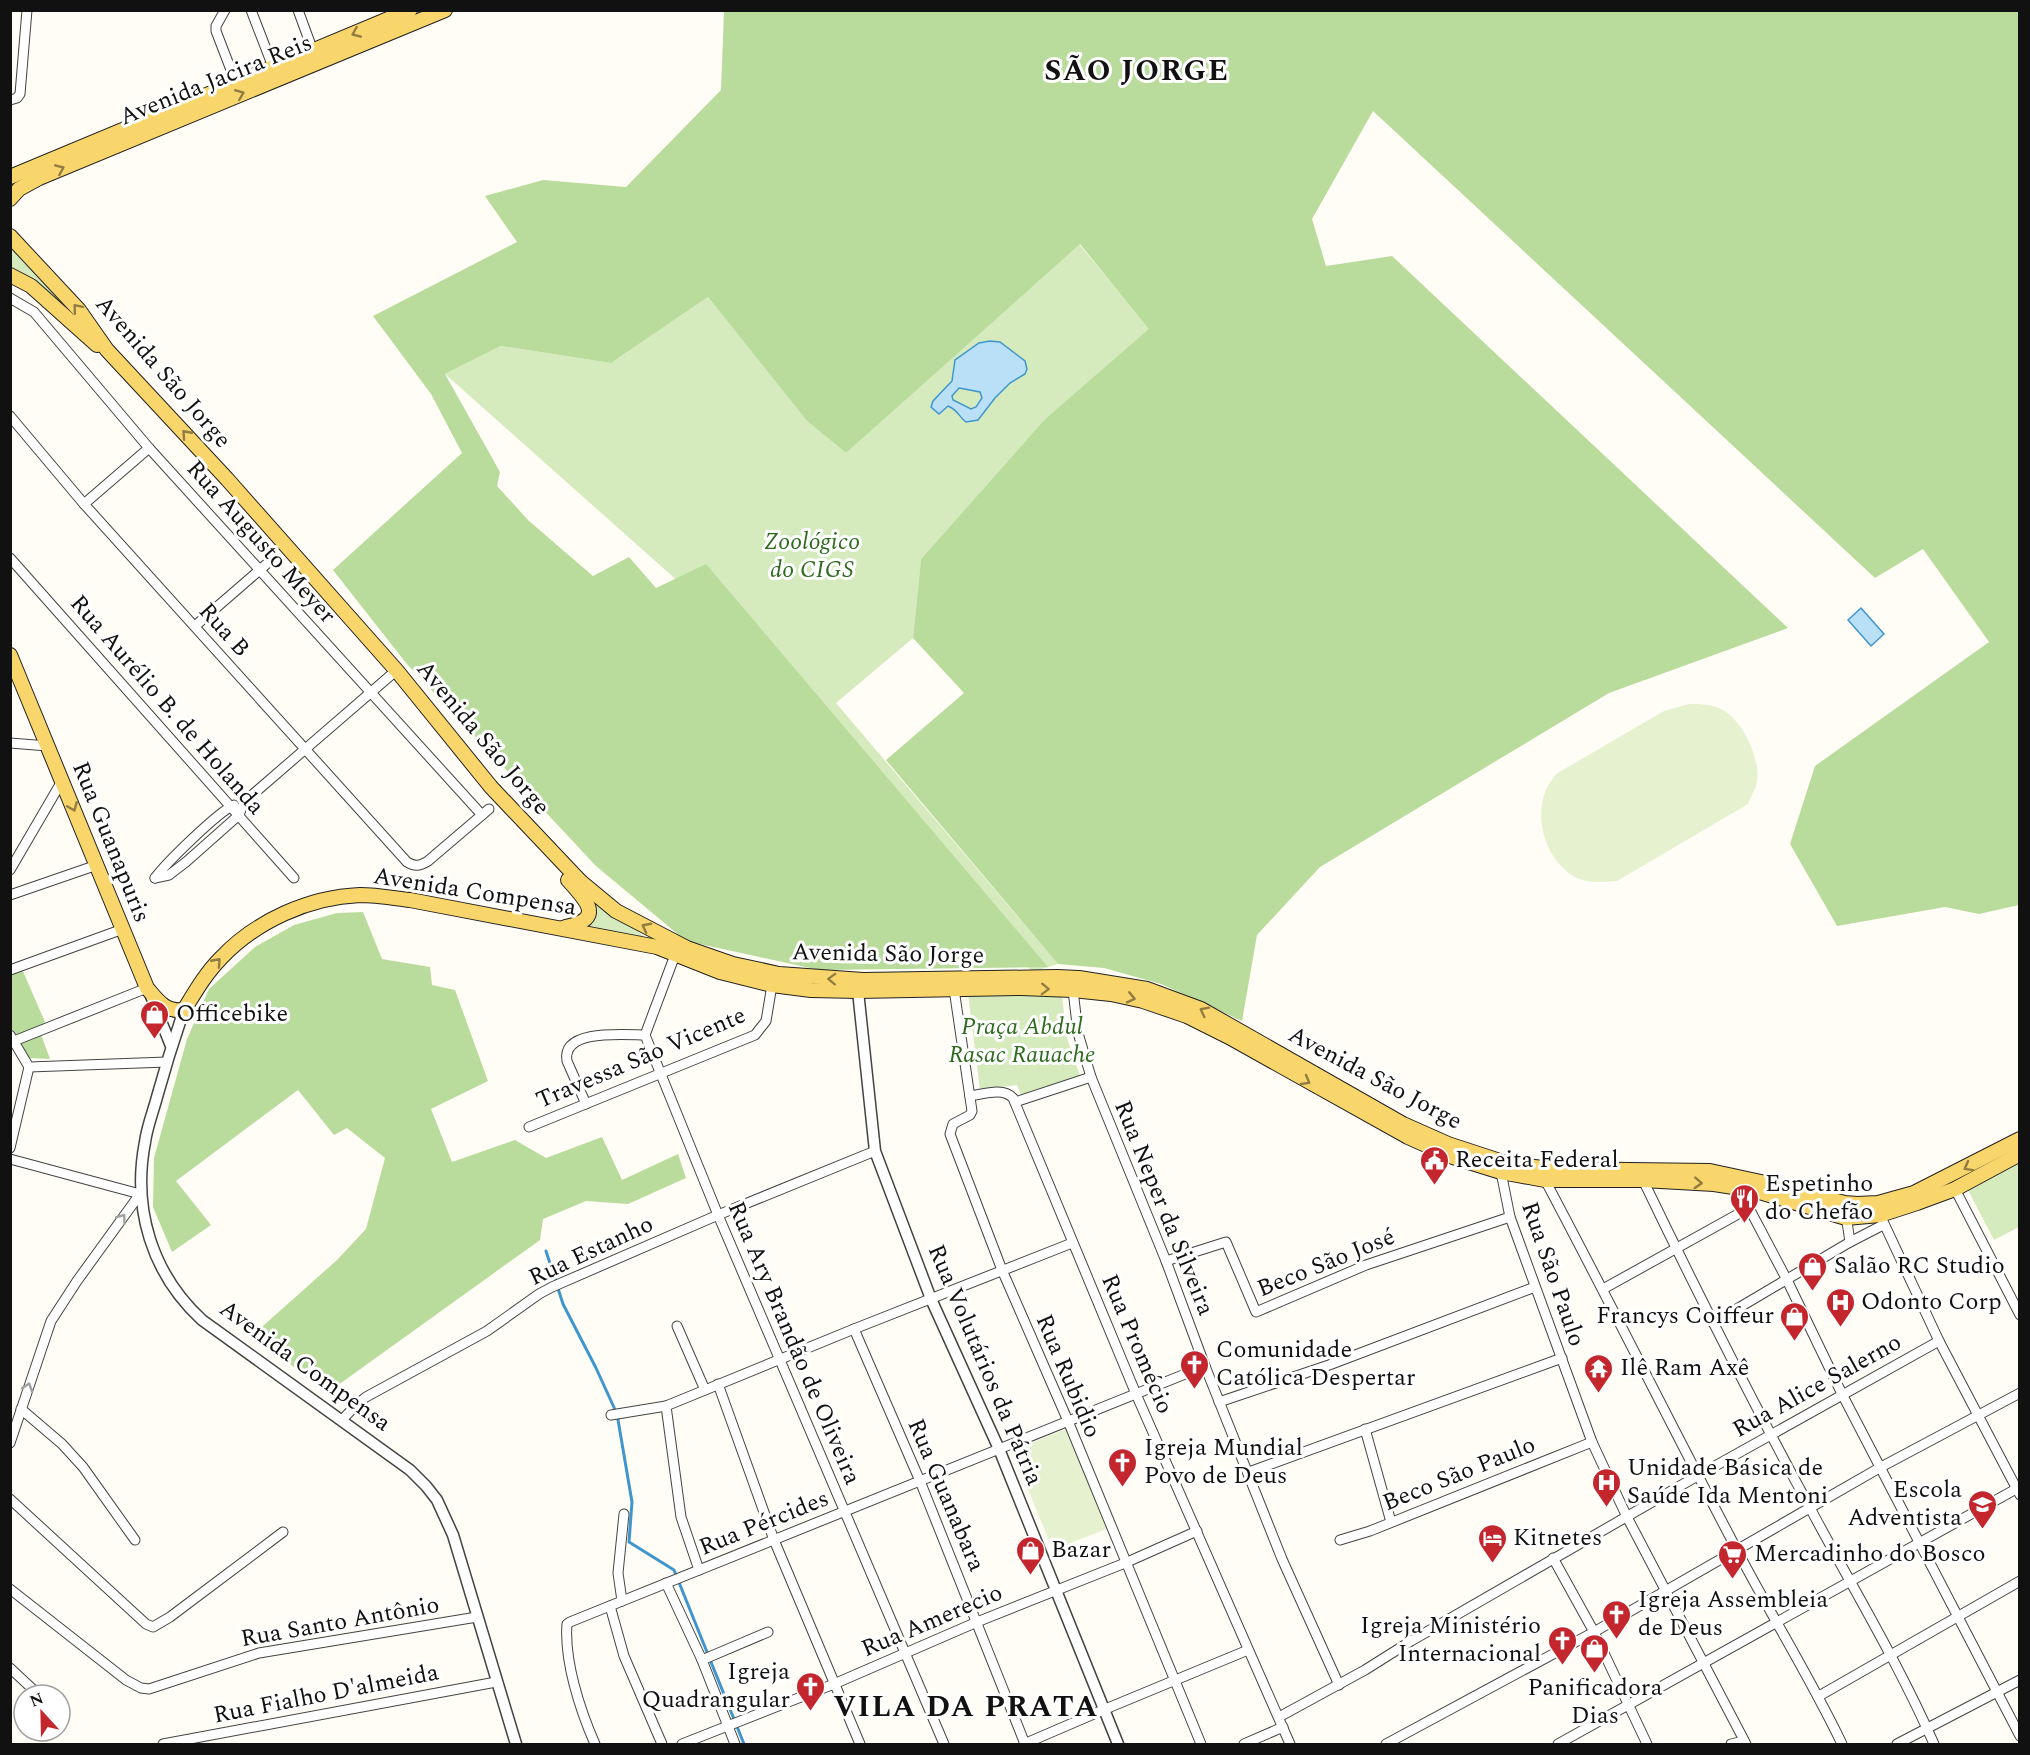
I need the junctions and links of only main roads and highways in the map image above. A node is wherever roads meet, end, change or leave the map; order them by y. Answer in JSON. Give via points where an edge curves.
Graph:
{"nodes":[{"id":1,"x":410,"y":10,"type":"edge"},
{"id":2,"x":445,"y":10,"type":"edge"},
{"id":3,"x":11,"y":176,"type":"edge"},
{"id":4,"x":10,"y":199,"type":"edge"},
{"id":5,"x":12,"y":234,"type":"edge"},
{"id":6,"x":10,"y":275,"type":"edge"},
{"id":7,"x":126,"y":370,"type":"junction"},
{"id":8,"x":372,"y":643,"type":"junction"},
{"id":9,"x":10,"y":655,"type":"edge"},
{"id":10,"x":15,"y":679,"type":"edge"},
{"id":11,"x":557,"y":927,"type":"junction"},
{"id":12,"x":657,"y":947,"type":"joint"},
{"id":13,"x":147,"y":988,"type":"joint"},
{"id":14,"x":2019,"y":1139,"type":"edge"},
{"id":15,"x":2019,"y":1154,"type":"edge"},
{"id":16,"x":1754,"y":1185,"type":"junction"}],
"edges":[{"from":1,"to":3,"type":"main road","name":"Avenida Jacira Reis","one_way":true},
{"from":4,"to":2,"type":"main road","name":"Avenida Jacira Reis","one_way":true,"via":[[39,178]]},
{"from":7,"to":5,"type":"main road","name":"Avenida São Jorge","one_way":true},
{"from":6,"to":7,"type":"main road","via":[[31,286]]},
{"from":8,"to":7,"type":"main road","name":"Avenida São Jorge","one_way":true},
{"from":8,"to":11,"type":"main road","via":[[381,663],[440,737],[586,901],[590,908],[588,916]]},
{"from":16,"to":8,"type":"main road","name":"Avenida São Jorge","one_way":true,"via":[[1710,1172],[1550,1169],[1476,1155],[1403,1124],[1201,1008],[1120,983],[1057,977],[820,978],[753,969],[687,948],[616,910],[580,882],[491,787]]},
{"from":9,"to":10,"type":"main road","name":"Rua Guanapuris"},
{"from":10,"to":13,"type":"main road","name":"Rua Guanapuris","one_way":true,"via":[[48,746]]},
{"from":11,"to":12,"type":"main road","name":"Avenida Compensa"},
{"from":13,"to":11,"type":"main road","name":"Avenida Compensa","one_way":true,"via":[[164,1007],[184,1010],[207,974],[240,940],[288,912],[337,897],[362,895],[410,900]]},
{"from":12,"to":16,"type":"main road","name":"Avenida São Jorge","one_way":true,"via":[[720,972],[811,990],[1073,990],[1111,994],[1187,1016],[1408,1137],[1501,1172],[1545,1180]]},
{"from":14,"to":16,"type":"main road","name":"Avenida São Jorge","one_way":true,"via":[[1914,1194],[1878,1203],[1845,1203]]},
{"from":15,"to":16,"type":"main road","name":"Avenida São Jorge","via":[[1954,1189],[1881,1220],[1846,1218]]}]}
